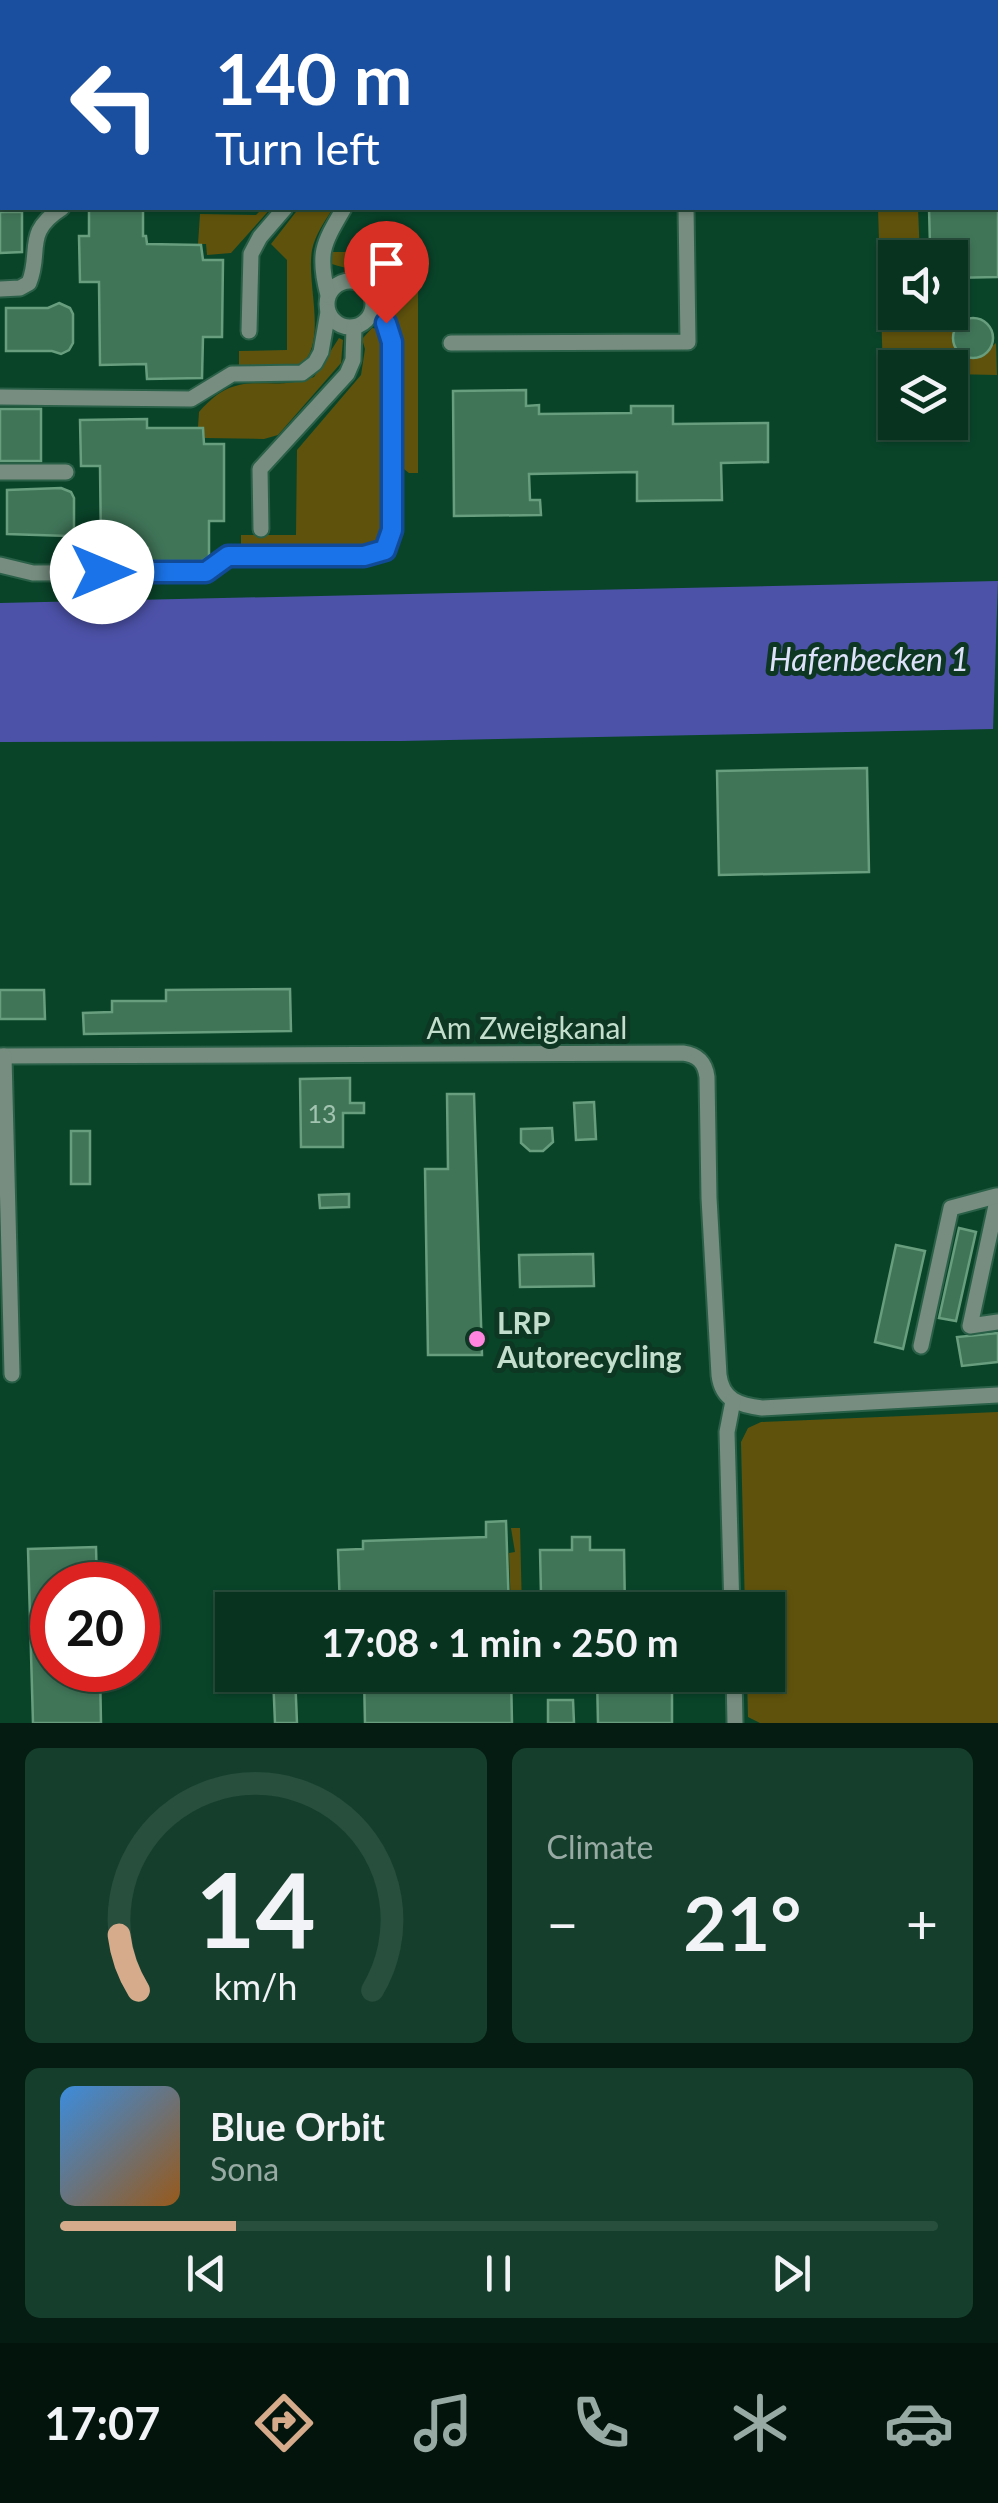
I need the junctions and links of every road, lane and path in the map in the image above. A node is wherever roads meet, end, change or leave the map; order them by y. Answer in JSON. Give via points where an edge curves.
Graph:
{"nodes":[{"id":1,"x":55,"y":210,"type":"edge"},
{"id":2,"x":284,"y":210,"type":"edge"},
{"id":3,"x":343,"y":210,"type":"edge"},
{"id":4,"x":686,"y":210,"type":"edge"},
{"id":5,"x":0,"y":289,"type":"edge"},
{"id":6,"x":328,"y":303,"type":"junction"},
{"id":7,"x":372,"y":311,"type":"junction"},
{"id":8,"x":354,"y":327,"type":"junction"},
{"id":9,"x":249,"y":332,"type":"dead end"},
{"id":10,"x":451,"y":343,"type":"dead end"},
{"id":11,"x":0,"y":396,"type":"edge"},
{"id":12,"x":0,"y":472,"type":"edge"},
{"id":13,"x":66,"y":472,"type":"dead end"},
{"id":14,"x":260,"y":529,"type":"dead end"},
{"id":15,"x":0,"y":566,"type":"edge"},
{"id":16,"x":2,"y":1056,"type":"edge"},
{"id":17,"x":997,"y":1196,"type":"edge"},
{"id":18,"x":998,"y":1322,"type":"edge"},
{"id":19,"x":920,"y":1346,"type":"dead end"},
{"id":20,"x":12,"y":1374,"type":"dead end"},
{"id":21,"x":998,"y":1394,"type":"edge"},
{"id":22,"x":733,"y":1401,"type":"junction"},
{"id":23,"x":731,"y":1592,"type":"edge"},
{"id":24,"x":734,"y":1692,"type":"edge"},
{"id":25,"x":735,"y":1723,"type":"edge"}],
"edges":[{"from":1,"to":5,"type":"street","via":[[34,240],[30,282]]},
{"from":2,"to":9,"type":"street","via":[[251,254]]},
{"from":3,"to":6,"type":"street","via":[[321,251]]},
{"from":4,"to":10,"type":"street","via":[[688,342]]},
{"from":6,"to":7,"type":"street","via":[[339,283],[358,282],[371,293]]},
{"from":6,"to":8,"type":"street","via":[[338,324]]},
{"from":6,"to":11,"type":"street","via":[[319,357],[300,373],[232,374],[192,399]]},
{"from":7,"to":8,"type":"street"},
{"from":7,"to":15,"type":"street","via":[[392,337],[392,530],[385,550],[364,556],[228,556],[206,572],[33,572]]},
{"from":8,"to":14,"type":"street","via":[[347,374],[260,468]]},
{"from":12,"to":13,"type":"street"},
{"from":16,"to":20,"type":"street","name":"Am Zweigkanal"},
{"from":16,"to":22,"type":"street","name":"Am Zweigkanal","via":[[694,1056],[707,1077],[718,1375]]},
{"from":17,"to":18,"type":"street","via":[[970,1326]]},
{"from":17,"to":19,"type":"street","via":[[951,1208]]},
{"from":21,"to":22,"type":"street","via":[[762,1408]]},
{"from":22,"to":23,"type":"street","name":"Am Zweigkanal","via":[[727,1432]]},
{"from":24,"to":25,"type":"street"}]}
